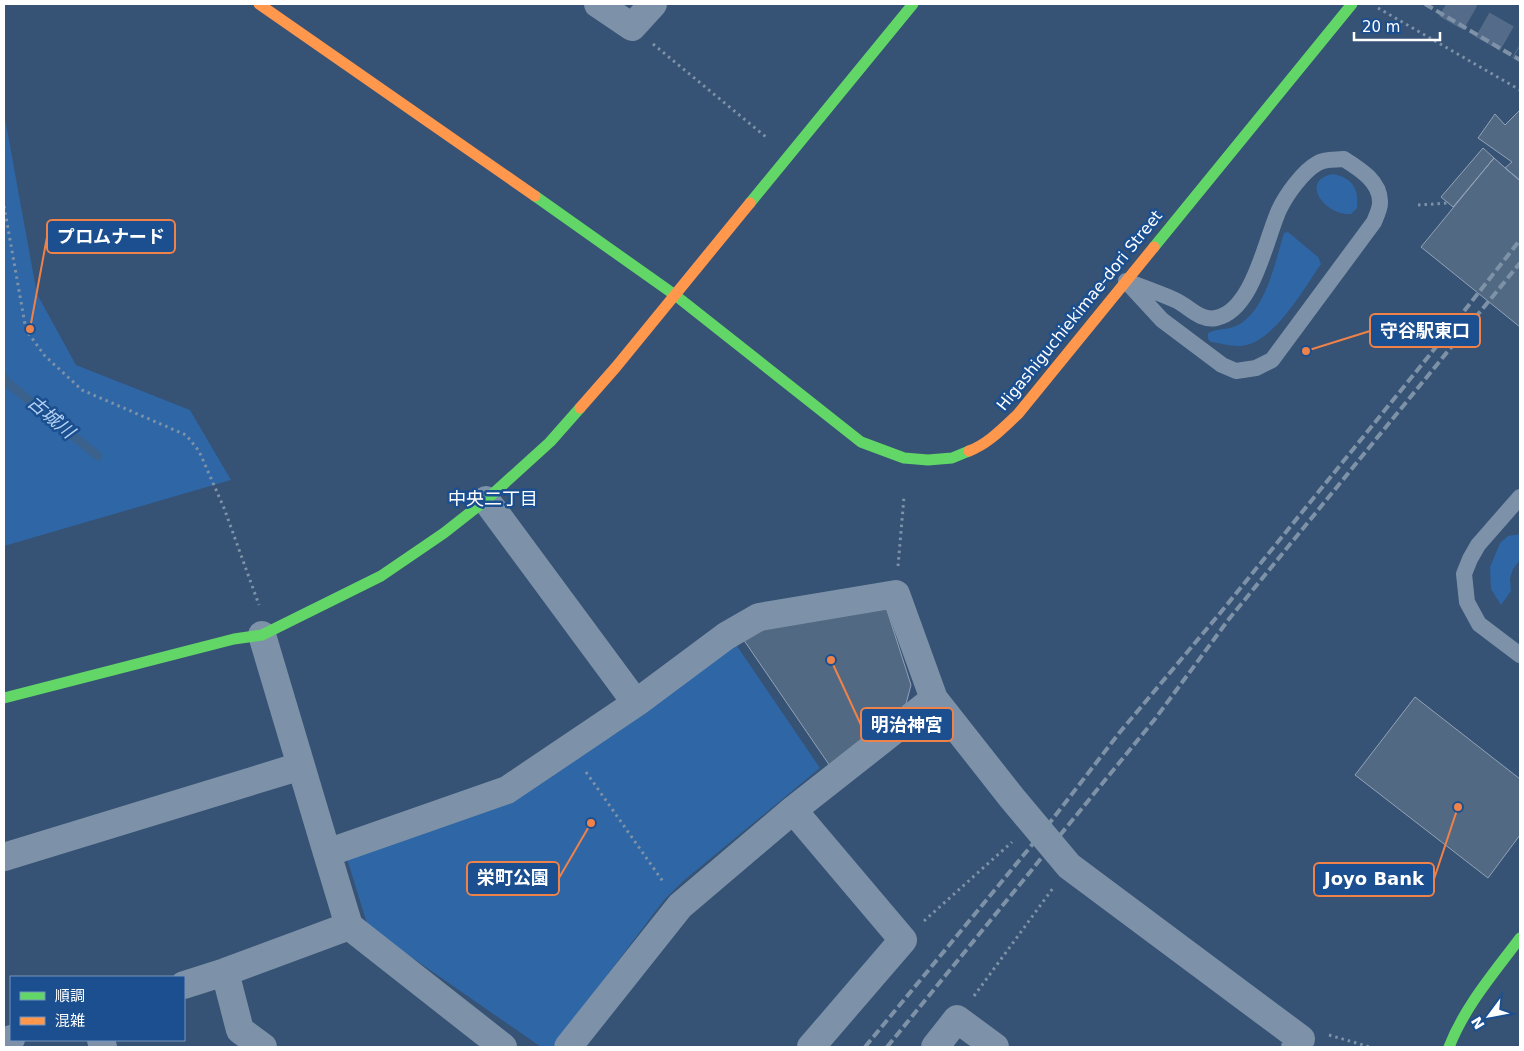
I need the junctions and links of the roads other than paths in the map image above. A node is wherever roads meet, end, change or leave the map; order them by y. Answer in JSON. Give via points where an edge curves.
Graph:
{"nodes":[{"id":1,"x":259,"y":4,"type":"edge"},
{"id":2,"x":598,"y":4,"type":"edge"},
{"id":3,"x":653,"y":4,"type":"edge"},
{"id":4,"x":913,"y":4,"type":"edge"},
{"id":5,"x":1352,"y":4,"type":"edge"},
{"id":6,"x":1126,"y":280,"type":"junction"},
{"id":7,"x":675,"y":295,"type":"junction"},
{"id":8,"x":1520,"y":497,"type":"edge"},
{"id":9,"x":486,"y":500,"type":"junction"},
{"id":10,"x":1514,"y":514,"type":"edge"},
{"id":11,"x":265,"y":633,"type":"junction"},
{"id":12,"x":1520,"y":655,"type":"edge"},
{"id":13,"x":5,"y":691,"type":"edge"},
{"id":14,"x":934,"y":699,"type":"junction"},
{"id":15,"x":636,"y":703,"type":"junction"},
{"id":16,"x":301,"y":766,"type":"junction"},
{"id":17,"x":793,"y":810,"type":"junction"},
{"id":18,"x":327,"y":853,"type":"junction"},
{"id":19,"x":4,"y":857,"type":"edge"},
{"id":20,"x":349,"y":926,"type":"junction"},
{"id":21,"x":1520,"y":938,"type":"edge"},
{"id":22,"x":224,"y":972,"type":"junction"},
{"id":23,"x":185,"y":984,"type":"edge"},
{"id":24,"x":1298,"y":1043,"type":"edge"},
{"id":25,"x":263,"y":1047,"type":"edge"},
{"id":26,"x":503,"y":1047,"type":"edge"},
{"id":27,"x":568,"y":1047,"type":"edge"},
{"id":28,"x":811,"y":1047,"type":"edge"},
{"id":29,"x":935,"y":1047,"type":"edge"},
{"id":30,"x":995,"y":1047,"type":"edge"},
{"id":31,"x":1449,"y":1047,"type":"edge"}],
"edges":[{"from":1,"to":7,"type":"street","name":"Higashiguchiekimae-dori Street"},
{"from":2,"to":3,"type":"street","via":[[632,27]]},
{"from":4,"to":7,"type":"street"},
{"from":5,"to":6,"type":"street","name":"Higashiguchiekimae-dori Street"},
{"from":6,"to":6,"type":"lane","via":[[1178,301],[1190,311],[1216,318],[1240,302],[1253,282],[1280,209],[1298,180],[1318,162],[1344,159],[1376,185],[1380,204],[1374,222],[1272,360],[1256,368],[1236,371],[1222,365],[1162,320]]},
{"from":6,"to":7,"type":"street","name":"Higashiguchiekimae-dori Street","via":[[1018,414],[1000,431],[977,448],[952,458],[928,460],[904,458],[861,442]]},
{"from":7,"to":9,"type":"street","via":[[550,442]]},
{"from":8,"to":10,"type":"lane"},
{"from":9,"to":11,"type":"street","via":[[380,576]]},
{"from":9,"to":15,"type":"street"},
{"from":10,"to":12,"type":"lane","via":[[1478,545],[1464,574],[1467,602],[1479,624]]},
{"from":11,"to":13,"type":"street"},
{"from":11,"to":16,"type":"street"},
{"from":14,"to":15,"type":"street","via":[[896,594],[759,617],[726,636]]},
{"from":14,"to":17,"type":"street"},
{"from":14,"to":24,"type":"street","via":[[1069,866]]},
{"from":15,"to":18,"type":"street","via":[[507,790]]},
{"from":16,"to":18,"type":"street"},
{"from":16,"to":19,"type":"street"},
{"from":17,"to":27,"type":"street","via":[[680,906]]},
{"from":17,"to":28,"type":"street","via":[[903,940]]},
{"from":18,"to":20,"type":"street"},
{"from":20,"to":22,"type":"street"},
{"from":20,"to":26,"type":"street"},
{"from":21,"to":31,"type":"street","via":[[1471,1005]]},
{"from":22,"to":23,"type":"street"},
{"from":22,"to":25,"type":"street","via":[[240,1030]]},
{"from":29,"to":30,"type":"street","via":[[957,1019]]}]}
